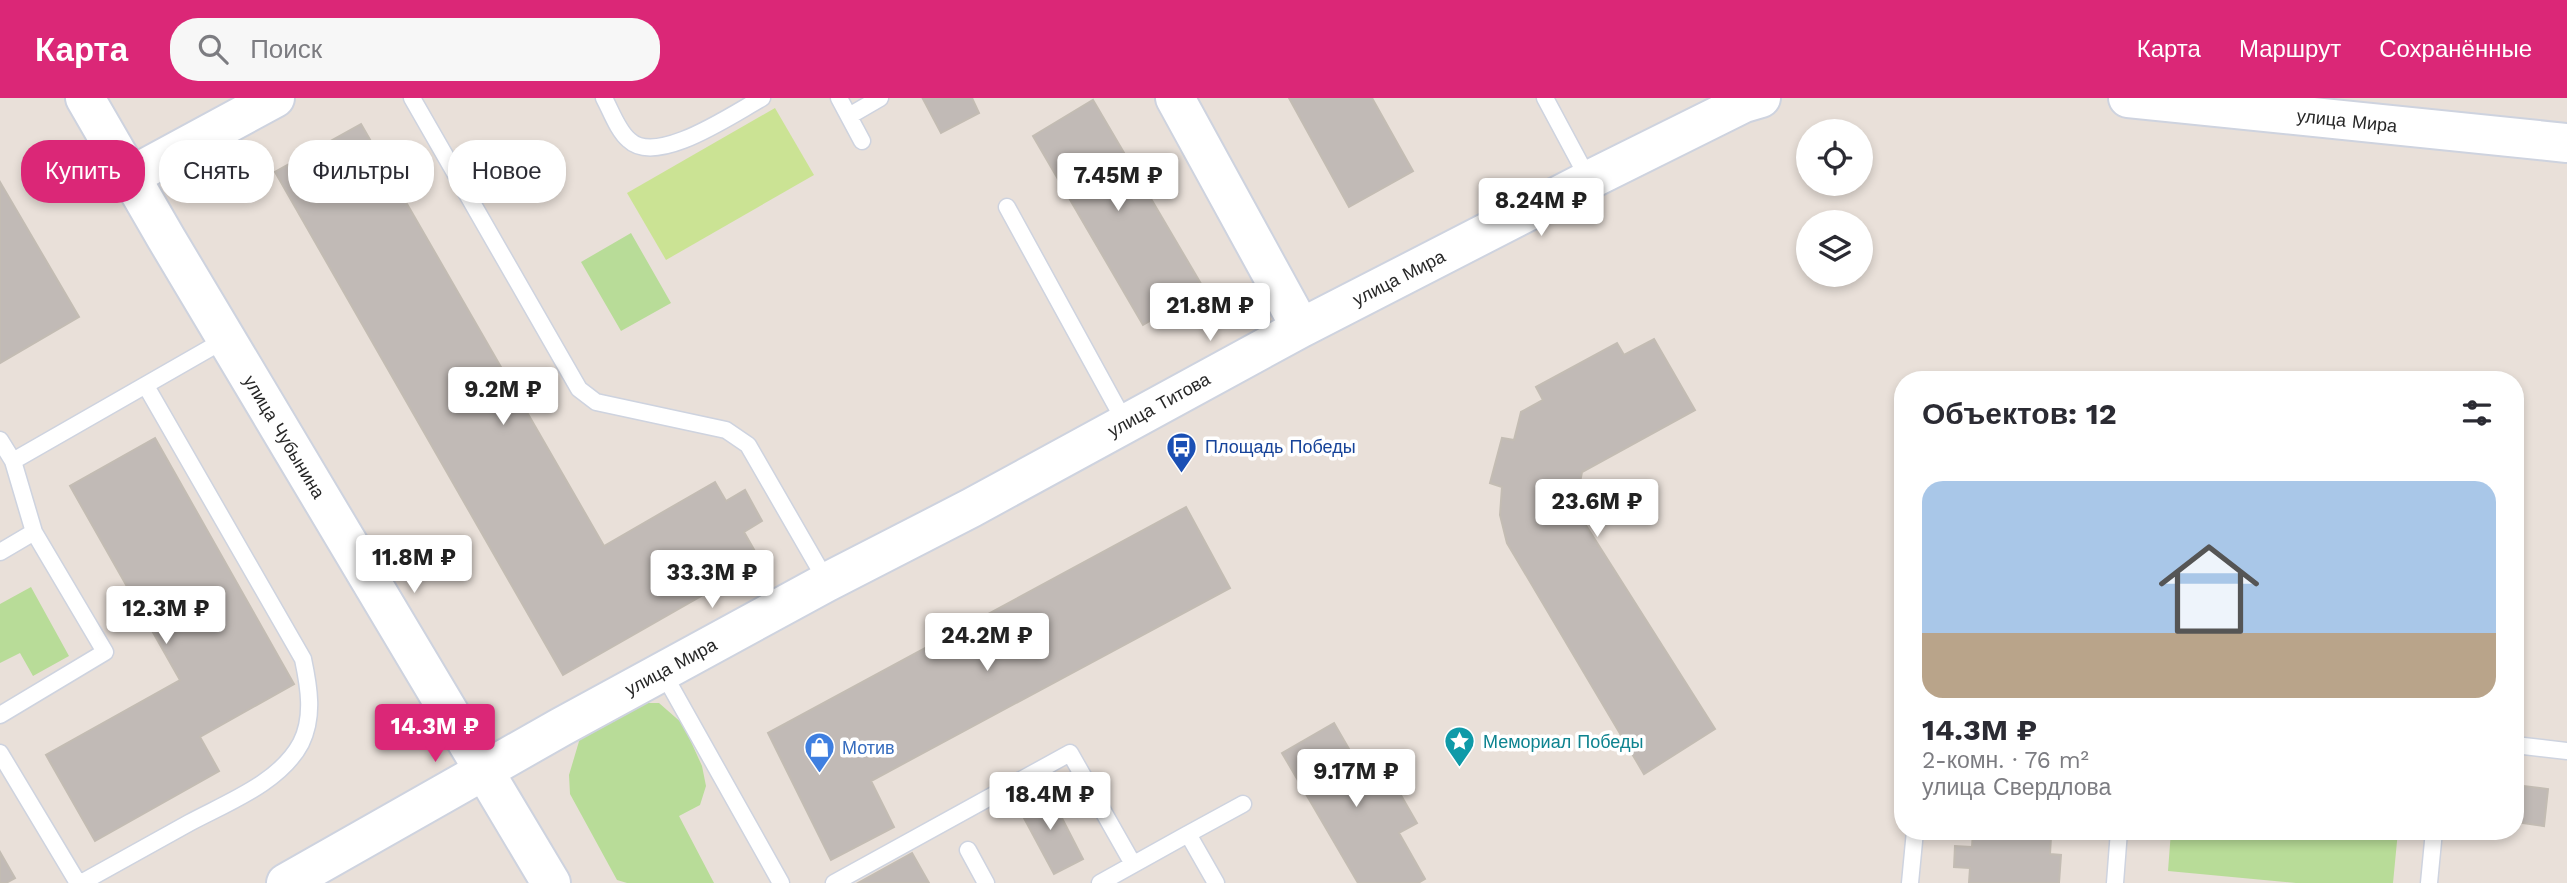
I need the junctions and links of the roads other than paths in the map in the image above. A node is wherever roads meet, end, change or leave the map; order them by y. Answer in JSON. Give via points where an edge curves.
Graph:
{"nodes":[{"id":1,"x":85,"y":98,"type":"edge"},
{"id":2,"x":275,"y":98,"type":"edge"},
{"id":3,"x":412,"y":98,"type":"edge"},
{"id":4,"x":604,"y":98,"type":"edge"},
{"id":5,"x":762,"y":98,"type":"edge"},
{"id":6,"x":839,"y":98,"type":"edge"},
{"id":7,"x":880,"y":98,"type":"edge"},
{"id":8,"x":1175,"y":98,"type":"edge"},
{"id":9,"x":1545,"y":98,"type":"edge"},
{"id":10,"x":1761,"y":98,"type":"edge"},
{"id":11,"x":2128,"y":98,"type":"edge"},
{"id":12,"x":849,"y":116,"type":"junction"},
{"id":13,"x":110,"y":140,"type":"edge"},
{"id":14,"x":862,"y":141,"type":"dead end"},
{"id":15,"x":2567,"y":143,"type":"edge"},
{"id":16,"x":145,"y":168,"type":"edge"},
{"id":17,"x":1589,"y":180,"type":"junction"},
{"id":18,"x":145,"y":200,"type":"edge"},
{"id":19,"x":1007,"y":207,"type":"dead end"},
{"id":20,"x":1301,"y":328,"type":"junction"},
{"id":21,"x":226,"y":339,"type":"junction"},
{"id":22,"x":146,"y":386,"type":"junction"},
{"id":23,"x":1126,"y":424,"type":"junction"},
{"id":24,"x":0,"y":440,"type":"edge"},
{"id":25,"x":13,"y":461,"type":"junction"},
{"id":26,"x":971,"y":508,"type":"joint"},
{"id":27,"x":34,"y":532,"type":"junction"},
{"id":28,"x":0,"y":552,"type":"edge"},
{"id":29,"x":827,"y":582,"type":"junction"},
{"id":30,"x":662,"y":671,"type":"junction"},
{"id":31,"x":0,"y":715,"type":"edge"},
{"id":32,"x":2524,"y":746,"type":"edge"},
{"id":33,"x":2567,"y":751,"type":"edge"},
{"id":34,"x":0,"y":752,"type":"edge"},
{"id":35,"x":484,"y":770,"type":"junction"},
{"id":36,"x":1243,"y":804,"type":"dead end"},
{"id":37,"x":1188,"y":834,"type":"junction"},
{"id":38,"x":1914,"y":840,"type":"edge"},
{"id":39,"x":2118,"y":840,"type":"edge"},
{"id":40,"x":2433,"y":840,"type":"edge"},
{"id":41,"x":968,"y":850,"type":"dead end"},
{"id":42,"x":1133,"y":864,"type":"junction"},
{"id":43,"x":79,"y":883,"type":"edge"},
{"id":44,"x":286,"y":883,"type":"edge"},
{"id":45,"x":551,"y":883,"type":"edge"},
{"id":46,"x":781,"y":883,"type":"edge"},
{"id":47,"x":834,"y":883,"type":"edge"},
{"id":48,"x":986,"y":883,"type":"edge"},
{"id":49,"x":1100,"y":883,"type":"edge"},
{"id":50,"x":1216,"y":883,"type":"edge"},
{"id":51,"x":1910,"y":883,"type":"edge"},
{"id":52,"x":2115,"y":883,"type":"edge"},
{"id":53,"x":2429,"y":883,"type":"edge"}],
"edges":[{"from":1,"to":13,"type":"street","name":"улица Чубынина"},
{"from":2,"to":16,"type":"street"},
{"from":3,"to":29,"type":"lane","via":[[579,389],[596,402],[726,430],[748,445]]},
{"from":4,"to":5,"type":"lane","via":[[628,140],[642,148],[681,141]]},
{"from":6,"to":12,"type":"lane"},
{"from":7,"to":12,"type":"lane"},
{"from":8,"to":20,"type":"street"},
{"from":9,"to":17,"type":"lane"},
{"from":10,"to":17,"type":"street","name":"улица Мира"},
{"from":11,"to":15,"type":"street","name":"улица Мира"},
{"from":12,"to":14,"type":"lane"},
{"from":17,"to":20,"type":"street","name":"улица Мира"},
{"from":18,"to":21,"type":"street","name":"улица Чубынина"},
{"from":19,"to":23,"type":"lane"},
{"from":20,"to":23,"type":"street","name":"улица Титова"},
{"from":21,"to":22,"type":"lane"},
{"from":21,"to":35,"type":"street","name":"улица Чубынина"},
{"from":22,"to":25,"type":"lane"},
{"from":22,"to":43,"type":"lane","via":[[303,659],[309,719],[288,763],[258,785]]},
{"from":23,"to":26,"type":"street","name":"улица Титова"},
{"from":24,"to":25,"type":"lane"},
{"from":25,"to":27,"type":"lane"},
{"from":26,"to":29,"type":"street","name":"улица Мира"},
{"from":27,"to":28,"type":"lane"},
{"from":27,"to":31,"type":"lane","via":[[105,652]]},
{"from":29,"to":30,"type":"street","name":"улица Мира"},
{"from":30,"to":35,"type":"street","name":"улица Мира"},
{"from":30,"to":46,"type":"lane"},
{"from":32,"to":33,"type":"lane"},
{"from":34,"to":43,"type":"lane"},
{"from":35,"to":44,"type":"street","name":"улица Мира"},
{"from":35,"to":45,"type":"street","name":"улица Чубынина"},
{"from":36,"to":37,"type":"lane"},
{"from":37,"to":42,"type":"lane"},
{"from":37,"to":50,"type":"lane"},
{"from":38,"to":51,"type":"lane"},
{"from":39,"to":52,"type":"lane"},
{"from":40,"to":53,"type":"lane"},
{"from":41,"to":48,"type":"lane"},
{"from":42,"to":47,"type":"lane","via":[[1070,753]]},
{"from":42,"to":49,"type":"lane"}]}
